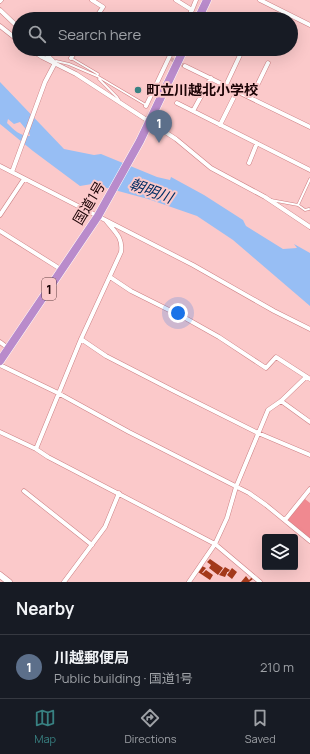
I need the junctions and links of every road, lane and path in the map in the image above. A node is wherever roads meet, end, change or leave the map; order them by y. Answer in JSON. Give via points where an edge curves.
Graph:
{"nodes":[{"id":1,"x":92,"y":0,"type":"edge"},
{"id":2,"x":176,"y":0,"type":"edge"},
{"id":3,"x":196,"y":0,"type":"edge"},
{"id":4,"x":207,"y":0,"type":"edge"},
{"id":5,"x":260,"y":0,"type":"edge"},
{"id":6,"x":0,"y":10,"type":"edge"},
{"id":7,"x":192,"y":10,"type":"joint"},
{"id":8,"x":100,"y":12,"type":"edge"},
{"id":9,"x":201,"y":12,"type":"edge"},
{"id":10,"x":284,"y":12,"type":"edge"},
{"id":11,"x":298,"y":19,"type":"edge"},
{"id":12,"x":12,"y":21,"type":"edge"},
{"id":13,"x":310,"y":25,"type":"edge"},
{"id":14,"x":0,"y":26,"type":"edge"},
{"id":15,"x":12,"y":35,"type":"edge"},
{"id":16,"x":40,"y":56,"type":"edge"},
{"id":17,"x":48,"y":56,"type":"edge"},
{"id":18,"x":171,"y":56,"type":"edge"},
{"id":19,"x":181,"y":56,"type":"edge"},
{"id":20,"x":240,"y":56,"type":"edge"},
{"id":21,"x":72,"y":58,"type":"edge"},
{"id":22,"x":55,"y":63,"type":"junction"},
{"id":23,"x":268,"y":63,"type":"dead end"},
{"id":24,"x":185,"y":66,"type":"tunnel mouth"},
{"id":25,"x":97,"y":76,"type":"junction"},
{"id":26,"x":210,"y":78,"type":"junction"},
{"id":27,"x":226,"y":85,"type":"junction"},
{"id":28,"x":237,"y":91,"type":"junction"},
{"id":29,"x":251,"y":98,"type":"junction"},
{"id":30,"x":119,"y":102,"type":"junction"},
{"id":31,"x":176,"y":103,"type":"dead end"},
{"id":32,"x":146,"y":106,"type":"joint"},
{"id":33,"x":193,"y":111,"type":"junction"},
{"id":34,"x":150,"y":122,"type":"junction"},
{"id":35,"x":220,"y":125,"type":"junction"},
{"id":36,"x":310,"y":127,"type":"edge"},
{"id":37,"x":257,"y":143,"type":"junction"},
{"id":38,"x":249,"y":163,"type":"dead end"},
{"id":39,"x":0,"y":166,"type":"edge"},
{"id":40,"x":310,"y":170,"type":"edge"},
{"id":41,"x":12,"y":172,"type":"junction"},
{"id":42,"x":24,"y":178,"type":"junction"},
{"id":43,"x":310,"y":179,"type":"edge"},
{"id":44,"x":269,"y":200,"type":"junction"},
{"id":45,"x":298,"y":205,"type":"junction"},
{"id":46,"x":309,"y":209,"type":"edge"},
{"id":47,"x":0,"y":215,"type":"edge"},
{"id":48,"x":102,"y":218,"type":"junction"},
{"id":49,"x":310,"y":227,"type":"edge"},
{"id":50,"x":0,"y":231,"type":"edge"},
{"id":51,"x":62,"y":270,"type":"junction"},
{"id":52,"x":110,"y":277,"type":"junction"},
{"id":53,"x":310,"y":330,"type":"edge"},
{"id":54,"x":81,"y":339,"type":"junction"},
{"id":55,"x":0,"y":342,"type":"edge"},
{"id":56,"x":9,"y":348,"type":"junction"},
{"id":57,"x":0,"y":361,"type":"edge"},
{"id":58,"x":0,"y":365,"type":"edge"},
{"id":59,"x":308,"y":378,"type":"edge"},
{"id":60,"x":58,"y":394,"type":"junction"},
{"id":61,"x":281,"y":401,"type":"junction"},
{"id":62,"x":310,"y":422,"type":"edge"},
{"id":63,"x":0,"y":432,"type":"edge"},
{"id":64,"x":258,"y":433,"type":"junction"},
{"id":65,"x":36,"y":449,"type":"junction"},
{"id":66,"x":310,"y":455,"type":"edge"},
{"id":67,"x":236,"y":487,"type":"junction"},
{"id":68,"x":310,"y":489,"type":"edge"},
{"id":69,"x":24,"y":491,"type":"dead end"},
{"id":70,"x":119,"y":494,"type":"junction"},
{"id":71,"x":285,"y":520,"type":"junction"},
{"id":72,"x":310,"y":541,"type":"edge"},
{"id":73,"x":215,"y":544,"type":"junction"},
{"id":74,"x":92,"y":545,"type":"junction"},
{"id":75,"x":0,"y":575,"type":"edge"},
{"id":76,"x":9,"y":582,"type":"edge"},
{"id":77,"x":64,"y":582,"type":"edge"},
{"id":78,"x":189,"y":582,"type":"edge"},
{"id":79,"x":260,"y":582,"type":"edge"}],
"edges":[{"from":1,"to":8,"type":"street","via":[[103,7]]},
{"from":2,"to":7,"type":"street"},
{"from":3,"to":7,"type":"street"},
{"from":4,"to":9,"type":"highway"},
{"from":5,"to":10,"type":"street"},
{"from":6,"to":12,"type":"street"},
{"from":11,"to":13,"type":"street"},
{"from":14,"to":15,"type":"street"},
{"from":16,"to":22,"type":"street"},
{"from":17,"to":22,"type":"street"},
{"from":18,"to":32,"type":"street"},
{"from":19,"to":34,"type":"highway","name":"国道1号","number":"1"},
{"from":20,"to":27,"type":"street"},
{"from":21,"to":25,"type":"lane","via":[[98,74]]},
{"from":22,"to":25,"type":"lane","via":[[56,61],[69,64]]},
{"from":22,"to":30,"type":"street"},
{"from":22,"to":41,"type":"street","via":[[45,82]]},
{"from":23,"to":29,"type":"street"},
{"from":24,"to":26,"type":"street"},
{"from":25,"to":30,"type":"lane"},
{"from":25,"to":32,"type":"lane"},
{"from":26,"to":27,"type":"street"},
{"from":26,"to":33,"type":"street"},
{"from":27,"to":28,"type":"street"},
{"from":28,"to":29,"type":"street"},
{"from":28,"to":35,"type":"street"},
{"from":29,"to":36,"type":"street"},
{"from":30,"to":34,"type":"street"},
{"from":31,"to":33,"type":"street"},
{"from":33,"to":35,"type":"street"},
{"from":34,"to":44,"type":"street","via":[[176,139],[211,168]]},
{"from":34,"to":48,"type":"highway","name":"国道1号","number":"1","via":[[103,207]]},
{"from":35,"to":37,"type":"street"},
{"from":37,"to":38,"type":"street"},
{"from":37,"to":40,"type":"street"},
{"from":39,"to":41,"type":"street"},
{"from":41,"to":42,"type":"street"},
{"from":42,"to":47,"type":"street"},
{"from":42,"to":48,"type":"street"},
{"from":43,"to":45,"type":"lane"},
{"from":44,"to":45,"type":"lane"},
{"from":44,"to":49,"type":"street"},
{"from":45,"to":46,"type":"lane","via":[[305,210]]},
{"from":48,"to":51,"type":"highway","name":"国道1号","number":"1"},
{"from":48,"to":52,"type":"street","via":[[122,243],[121,252]]},
{"from":48,"to":53,"type":"street"},
{"from":50,"to":51,"type":"street"},
{"from":51,"to":56,"type":"highway","name":"国道1号","number":"1"},
{"from":52,"to":54,"type":"street"},
{"from":52,"to":59,"type":"street","via":[[131,291],[194,322],[266,368],[276,356]]},
{"from":54,"to":60,"type":"street"},
{"from":54,"to":64,"type":"street","via":[[106,356]]},
{"from":55,"to":56,"type":"street"},
{"from":56,"to":57,"type":"highway","name":"国道1号","number":"1"},
{"from":58,"to":60,"type":"street"},
{"from":59,"to":61,"type":"street"},
{"from":60,"to":65,"type":"street"},
{"from":60,"to":67,"type":"street"},
{"from":61,"to":62,"type":"street"},
{"from":61,"to":64,"type":"street","via":[[268,410]]},
{"from":63,"to":65,"type":"street"},
{"from":64,"to":66,"type":"street"},
{"from":64,"to":67,"type":"street"},
{"from":65,"to":70,"type":"street"},
{"from":67,"to":71,"type":"street","via":[[249,493]]},
{"from":67,"to":73,"type":"street","via":[[228,518]]},
{"from":68,"to":71,"type":"street"},
{"from":69,"to":74,"type":"street"},
{"from":70,"to":73,"type":"street"},
{"from":70,"to":74,"type":"street","via":[[105,527]]},
{"from":71,"to":72,"type":"street"},
{"from":73,"to":78,"type":"street"},
{"from":73,"to":79,"type":"street"},
{"from":74,"to":77,"type":"street"},
{"from":75,"to":76,"type":"street"}]}
